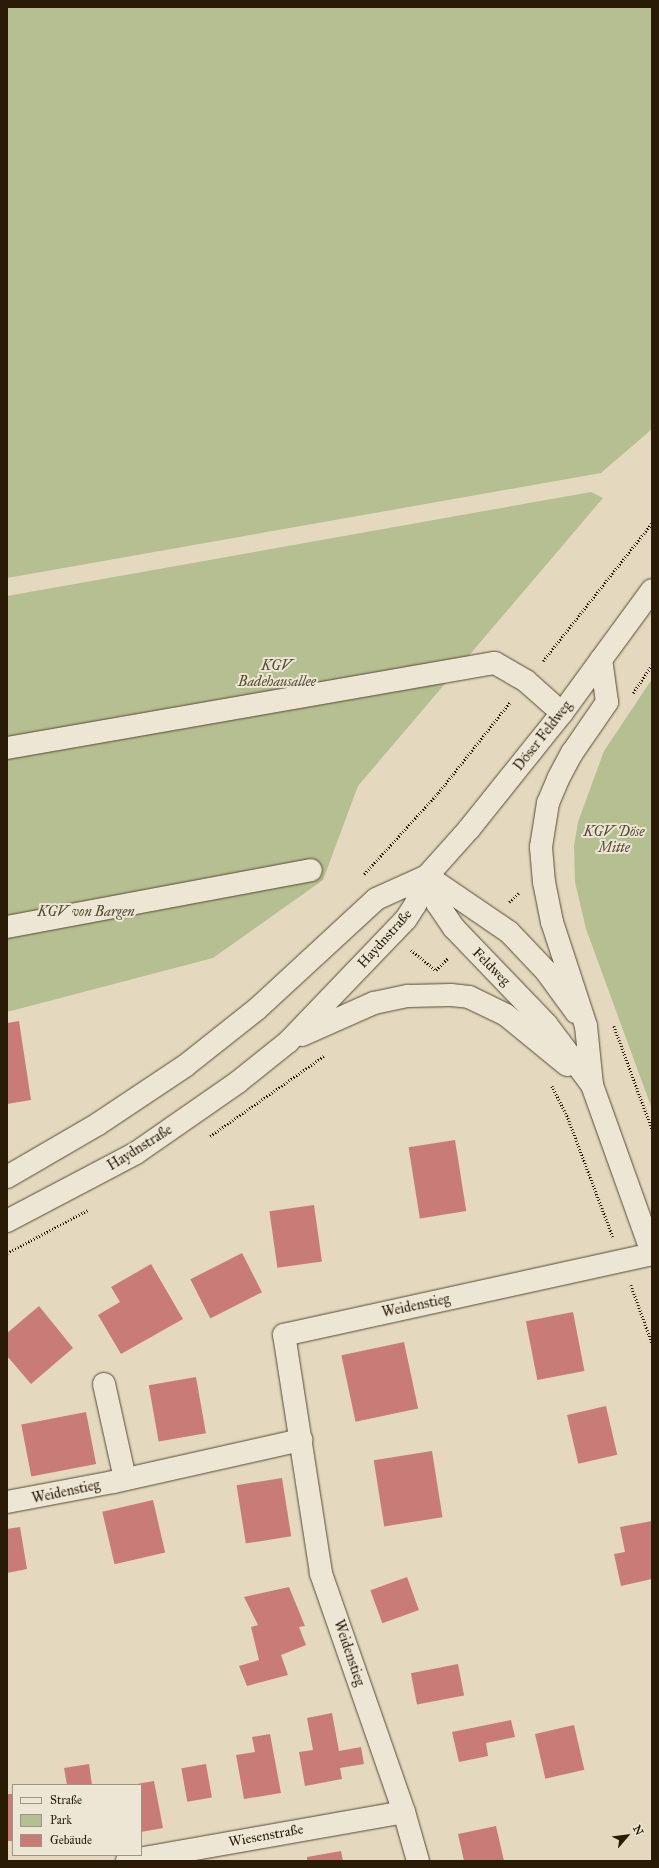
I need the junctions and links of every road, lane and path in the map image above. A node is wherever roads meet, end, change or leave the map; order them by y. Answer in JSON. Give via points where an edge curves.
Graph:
{"nodes":[{"id":1,"x":652,"y":523,"type":"edge"},
{"id":2,"x":652,"y":590,"type":"edge"},
{"id":3,"x":601,"y":660,"type":"junction"},
{"id":4,"x":526,"y":682,"type":"junction"},
{"id":5,"x":562,"y":713,"type":"junction"},
{"id":6,"x":7,"y":748,"type":"edge"},
{"id":7,"x":311,"y":870,"type":"dead end"},
{"id":8,"x":427,"y":876,"type":"junction"},
{"id":9,"x":362,"y":877,"type":"dead end"},
{"id":10,"x":524,"y":888,"type":"dead end"},
{"id":11,"x":508,"y":904,"type":"dead end"},
{"id":12,"x":7,"y":927,"type":"edge"},
{"id":13,"x":411,"y":950,"type":"dead end"},
{"id":14,"x":452,"y":955,"type":"dead end"},
{"id":15,"x":586,"y":1026,"type":"junction"},
{"id":16,"x":288,"y":1042,"type":"junction"},
{"id":17,"x":550,"y":1084,"type":"dead end"},
{"id":18,"x":592,"y":1085,"type":"junction"},
{"id":19,"x":7,"y":1177,"type":"edge"},
{"id":20,"x":7,"y":1221,"type":"edge"},
{"id":21,"x":652,"y":1253,"type":"edge"},
{"id":22,"x":622,"y":1261,"type":"junction"},
{"id":23,"x":652,"y":1343,"type":"edge"},
{"id":24,"x":104,"y":1384,"type":"dead end"},
{"id":25,"x":301,"y":1440,"type":"junction"},
{"id":26,"x":125,"y":1479,"type":"junction"},
{"id":27,"x":7,"y":1502,"type":"edge"},
{"id":28,"x":404,"y":1812,"type":"junction"},
{"id":29,"x":127,"y":1861,"type":"edge"},
{"id":30,"x":418,"y":1861,"type":"edge"}],
"edges":[{"from":1,"to":4,"type":"path"},
{"from":2,"to":3,"type":"street","name":"Döser Feldweg"},
{"from":3,"to":5,"type":"street","name":"Döser Feldweg"},
{"from":3,"to":15,"type":"street","via":[[607,702],[572,752],[558,779],[548,803],[541,847],[544,882],[552,922]]},
{"from":4,"to":5,"type":"street"},
{"from":4,"to":6,"type":"street","via":[[495,663]]},
{"from":4,"to":9,"type":"path","via":[[438,793]]},
{"from":5,"to":8,"type":"street","name":"Döser Feldweg","via":[[469,829]]},
{"from":7,"to":12,"type":"street"},
{"from":8,"to":15,"type":"street","via":[[509,932],[546,971]]},
{"from":8,"to":16,"type":"street","name":"Haydnstraße","via":[[415,905],[394,933]]},
{"from":8,"to":18,"type":"street","name":"Feldweg","via":[[437,904],[454,928],[547,1025]]},
{"from":8,"to":19,"type":"street","name":"Haydnstraße","via":[[376,899],[257,1009],[185,1066],[85,1133]]},
{"from":10,"to":11,"type":"path"},
{"from":13,"to":14,"type":"path","via":[[436,970]]},
{"from":15,"to":18,"type":"street"},
{"from":16,"to":18,"type":"street","via":[[355,1010],[390,999],[433,994],[469,997],[511,1018]]},
{"from":16,"to":20,"type":"street","name":"Haydnstraße","via":[[238,1082],[136,1153]]},
{"from":17,"to":22,"type":"path","via":[[568,1118]]},
{"from":18,"to":21,"type":"street","name":"Feldweg"},
{"from":21,"to":22,"type":"street","name":"Weidenstieg"},
{"from":22,"to":23,"type":"path"},
{"from":22,"to":25,"type":"street","name":"Weidenstieg","via":[[284,1335]]},
{"from":24,"to":26,"type":"street"},
{"from":25,"to":26,"type":"street","name":"Weidenstieg"},
{"from":25,"to":28,"type":"street","name":"Weidenstieg","via":[[321,1572]]},
{"from":26,"to":27,"type":"street","name":"Weidenstieg"},
{"from":28,"to":29,"type":"street","name":"Wiesenstraße"},
{"from":28,"to":30,"type":"street","name":"Weidenstieg"}]}
